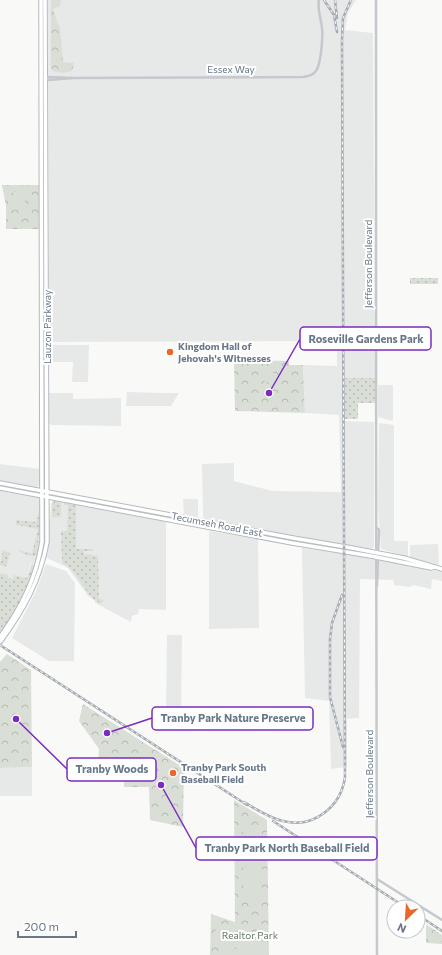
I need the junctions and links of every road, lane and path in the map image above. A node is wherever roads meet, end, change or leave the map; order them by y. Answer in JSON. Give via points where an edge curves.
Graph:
{"nodes":[{"id":1,"x":41,"y":0,"type":"edge"},
{"id":2,"x":45,"y":0,"type":"edge"},
{"id":3,"x":319,"y":0,"type":"edge"},
{"id":4,"x":376,"y":0,"type":"edge"},
{"id":5,"x":45,"y":78,"type":"junction"},
{"id":6,"x":0,"y":483,"type":"edge"},
{"id":7,"x":0,"y":488,"type":"edge"},
{"id":8,"x":45,"y":492,"type":"junction"},
{"id":9,"x":43,"y":496,"type":"junction"},
{"id":10,"x":48,"y":497,"type":"junction"},
{"id":11,"x":377,"y":555,"type":"junction"},
{"id":12,"x":442,"y":569,"type":"edge"},
{"id":13,"x":0,"y":637,"type":"edge"},
{"id":14,"x":0,"y":642,"type":"edge"},
{"id":15,"x":377,"y":879,"type":"junction"},
{"id":16,"x":442,"y":920,"type":"edge"},
{"id":17,"x":378,"y":955,"type":"edge"}],
"edges":[{"from":1,"to":8,"type":"main road","name":"Lauzon Parkway"},
{"from":2,"to":5,"type":"main road","name":"Lauzon Parkway"},
{"from":3,"to":5,"type":"street","name":"Essex Way","via":[[322,34],[319,65],[311,75],[49,80]]},
{"from":4,"to":11,"type":"street","name":"Jefferson Boulevard","via":[[376,527],[379,530]]},
{"from":5,"to":8,"type":"main road","name":"Lauzon Parkway"},
{"from":6,"to":8,"type":"main road","name":"Tecumseh Road East"},
{"from":7,"to":9,"type":"main road","name":"Tecumseh Road East"},
{"from":8,"to":9,"type":"main road","name":"Lauzon Parkway"},
{"from":8,"to":10,"type":"main road","name":"Lauzon Parkway"},
{"from":8,"to":11,"type":"main road","name":"Tecumseh Road East"},
{"from":9,"to":10,"type":"main road","name":"Tecumseh Road East"},
{"from":9,"to":13,"type":"main road","name":"Lauzon Parkway","via":[[42,542],[35,574],[20,608]]},
{"from":10,"to":11,"type":"main road","name":"Tecumseh Road East","via":[[292,543]]},
{"from":10,"to":14,"type":"main road","name":"Lauzon Parkway","via":[[47,542],[39,576],[24,609]]},
{"from":11,"to":12,"type":"main road","name":"Tecumseh Road East"},
{"from":11,"to":15,"type":"street","name":"Jefferson Boulevard"},
{"from":15,"to":16,"type":"street"},
{"from":15,"to":17,"type":"street","name":"Jefferson Boulevard"}]}
